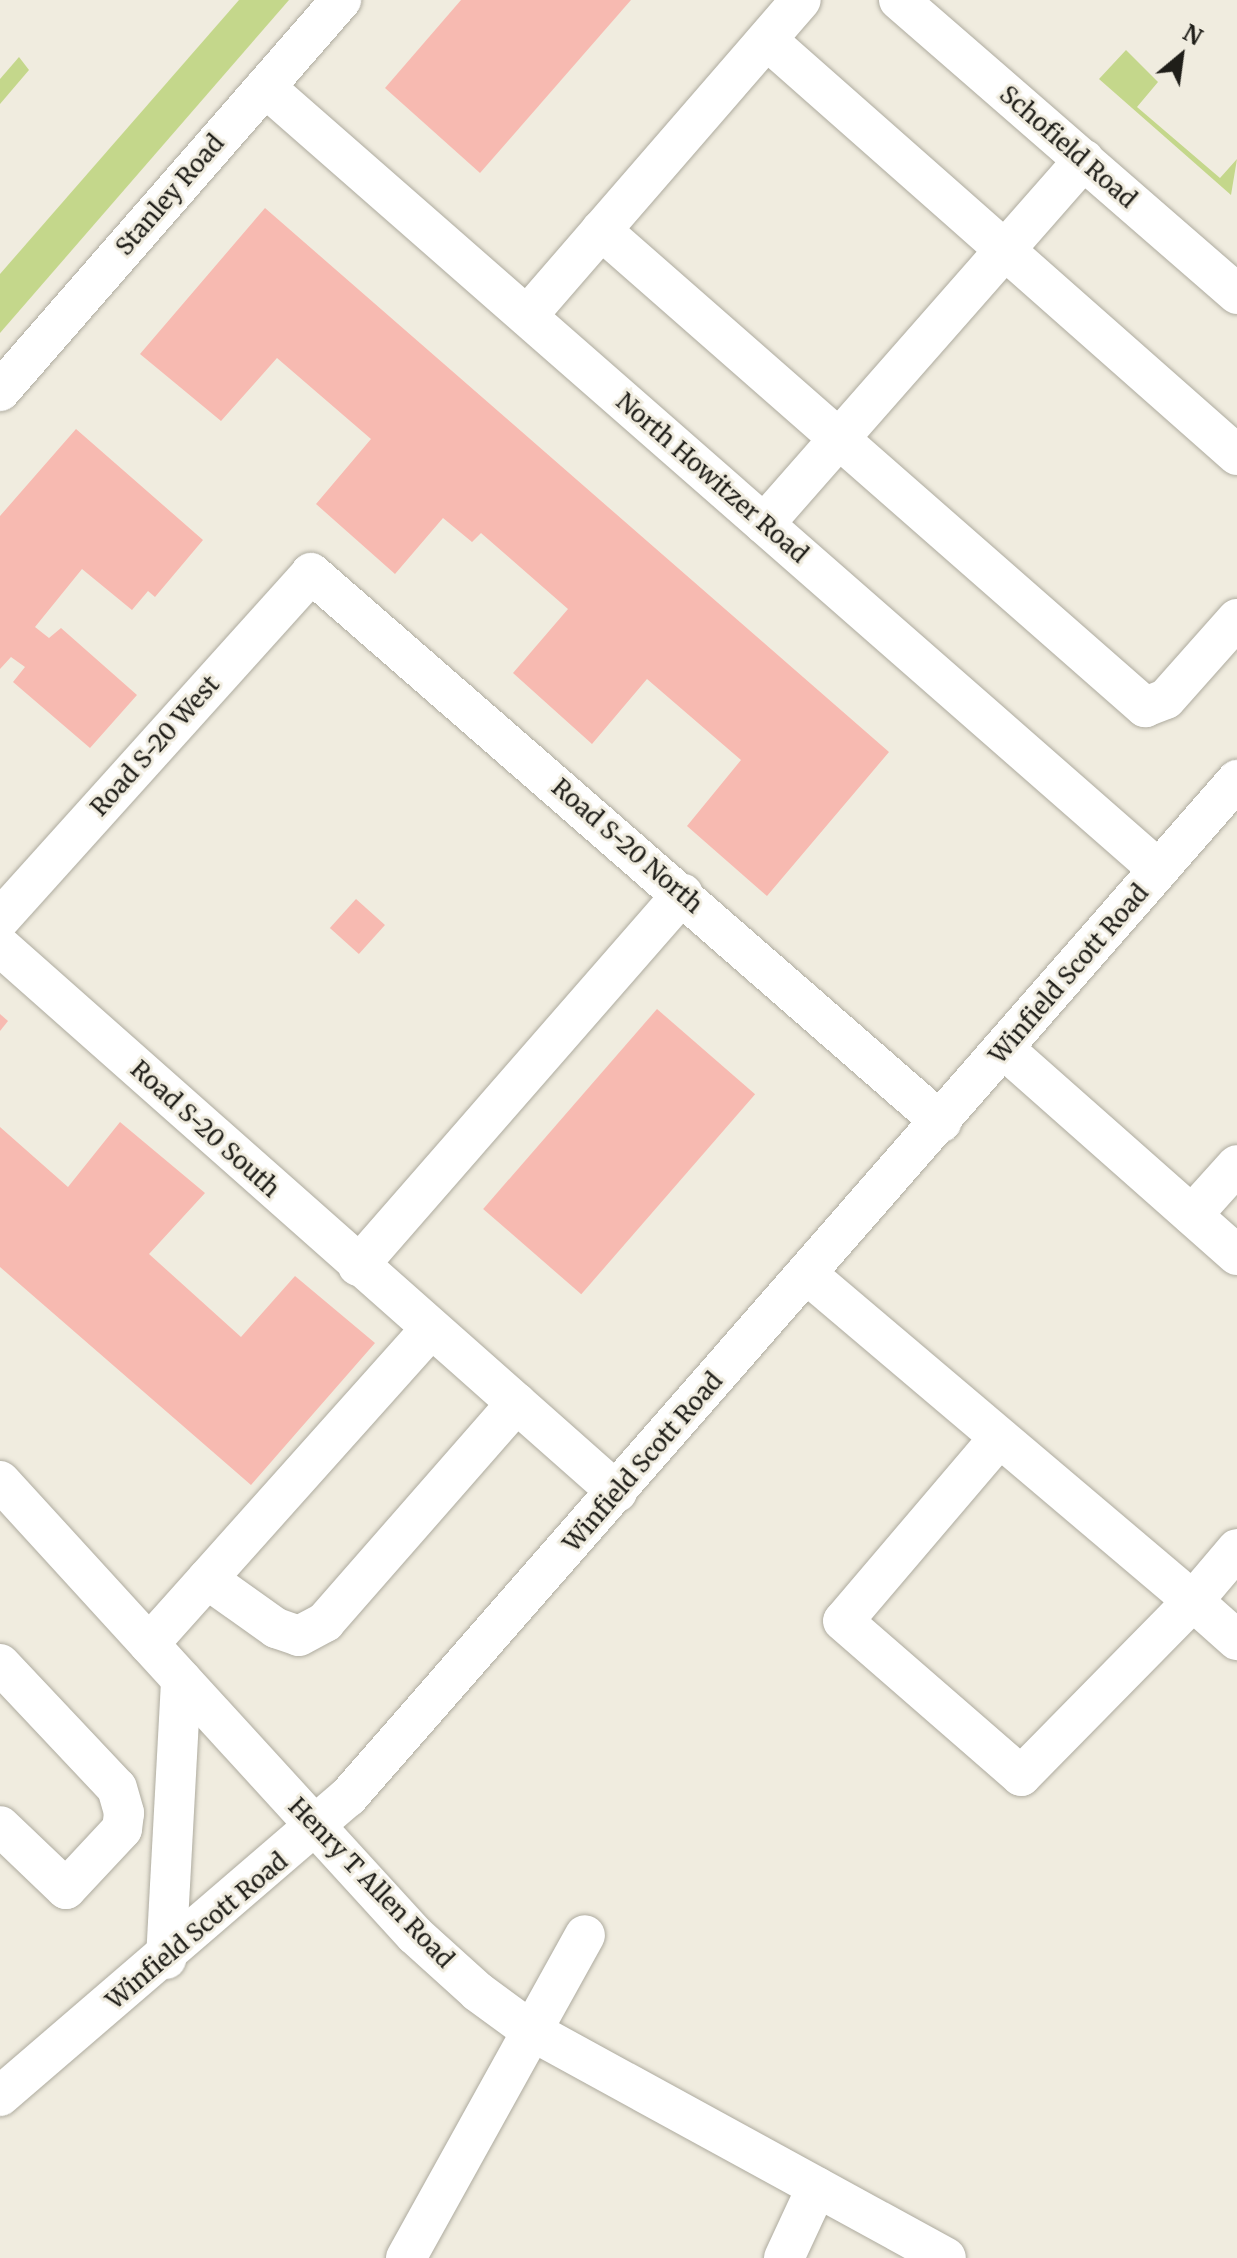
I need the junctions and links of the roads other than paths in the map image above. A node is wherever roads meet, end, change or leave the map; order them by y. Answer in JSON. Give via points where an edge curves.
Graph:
{"nodes":[{"id":1,"x":341,"y":0,"type":"edge"},
{"id":2,"x":801,"y":0,"type":"edge"},
{"id":3,"x":899,"y":0,"type":"edge"},
{"id":4,"x":767,"y":40,"type":"junction"},
{"id":5,"x":265,"y":87,"type":"junction"},
{"id":6,"x":1084,"y":160,"type":"junction"},
{"id":7,"x":601,"y":230,"type":"junction"},
{"id":8,"x":1004,"y":251,"type":"junction"},
{"id":9,"x":1237,"y":294,"type":"edge"},
{"id":10,"x":527,"y":316,"type":"junction"},
{"id":11,"x":0,"y":391,"type":"edge"},
{"id":12,"x":837,"y":441,"type":"junction"},
{"id":13,"x":1237,"y":455,"type":"edge"},
{"id":14,"x":764,"y":524,"type":"junction"},
{"id":15,"x":311,"y":573,"type":"joint"},
{"id":16,"x":1237,"y":619,"type":"edge"},
{"id":17,"x":1237,"y":780,"type":"edge"},
{"id":18,"x":1159,"y":870,"type":"junction"},
{"id":19,"x":683,"y":894,"type":"junction"},
{"id":20,"x":0,"y":919,"type":"edge"},
{"id":21,"x":0,"y":946,"type":"edge"},
{"id":22,"x":1004,"y":1049,"type":"junction"},
{"id":23,"x":941,"y":1122,"type":"junction"},
{"id":24,"x":1237,"y":1165,"type":"edge"},
{"id":25,"x":1192,"y":1215,"type":"junction"},
{"id":26,"x":1237,"y":1255,"type":"edge"},
{"id":27,"x":358,"y":1266,"type":"junction"},
{"id":28,"x":808,"y":1275,"type":"junction"},
{"id":29,"x":419,"y":1322,"type":"junction"},
{"id":30,"x":517,"y":1403,"type":"junction"},
{"id":31,"x":999,"y":1438,"type":"junction"},
{"id":32,"x":0,"y":1481,"type":"edge"},
{"id":33,"x":617,"y":1492,"type":"junction"},
{"id":34,"x":1237,"y":1549,"type":"edge"},
{"id":35,"x":207,"y":1579,"type":"junction"},
{"id":36,"x":1193,"y":1601,"type":"junction"},
{"id":37,"x":1237,"y":1640,"type":"edge"},
{"id":38,"x":149,"y":1644,"type":"junction"},
{"id":39,"x":0,"y":1664,"type":"edge"},
{"id":40,"x":181,"y":1679,"type":"junction"},
{"id":41,"x":0,"y":1826,"type":"edge"},
{"id":42,"x":317,"y":1829,"type":"junction"},
{"id":43,"x":585,"y":1935,"type":"dead end"},
{"id":44,"x":166,"y":1959,"type":"junction"},
{"id":45,"x":530,"y":2030,"type":"junction"},
{"id":46,"x":0,"y":2096,"type":"edge"},
{"id":47,"x":817,"y":2187,"type":"junction"},
{"id":48,"x":406,"y":2258,"type":"edge"},
{"id":49,"x":784,"y":2258,"type":"edge"},
{"id":50,"x":946,"y":2258,"type":"edge"}],
"edges":[{"from":1,"to":5,"type":"street","name":"Stanley Road"},
{"from":2,"to":4,"type":"street"},
{"from":3,"to":6,"type":"street","name":"Schofield Road"},
{"from":4,"to":7,"type":"street"},
{"from":4,"to":8,"type":"street"},
{"from":5,"to":10,"type":"street","name":"North Howitzer Road"},
{"from":5,"to":11,"type":"street","name":"Stanley Road"},
{"from":6,"to":8,"type":"street"},
{"from":6,"to":9,"type":"street","name":"Schofield Road"},
{"from":7,"to":10,"type":"street"},
{"from":7,"to":12,"type":"street"},
{"from":8,"to":12,"type":"street"},
{"from":8,"to":13,"type":"street"},
{"from":10,"to":14,"type":"street","name":"North Howitzer Road"},
{"from":12,"to":14,"type":"street"},
{"from":12,"to":16,"type":"street","via":[[1145,707],[1166,699]]},
{"from":14,"to":18,"type":"street","name":"North Howitzer Road"},
{"from":15,"to":19,"type":"street","name":"Road S-20 North"},
{"from":15,"to":20,"type":"street","name":"Road S-20 West"},
{"from":17,"to":18,"type":"street","name":"Winfield Scott Road"},
{"from":18,"to":22,"type":"street","name":"Winfield Scott Road"},
{"from":19,"to":23,"type":"street","name":"Road S-20 North"},
{"from":19,"to":27,"type":"street"},
{"from":21,"to":27,"type":"street","name":"Road S-20 South"},
{"from":22,"to":23,"type":"street","name":"Winfield Scott Road"},
{"from":22,"to":25,"type":"street"},
{"from":23,"to":28,"type":"street","name":"Winfield Scott Road"},
{"from":24,"to":25,"type":"street"},
{"from":25,"to":26,"type":"street"},
{"from":27,"to":29,"type":"street","name":"Road S-20 South"},
{"from":28,"to":31,"type":"street"},
{"from":28,"to":33,"type":"street","name":"Winfield Scott Road"},
{"from":29,"to":30,"type":"street","name":"Road S-20 South"},
{"from":29,"to":35,"type":"street"},
{"from":30,"to":33,"type":"street","name":"Road S-20 South"},
{"from":30,"to":35,"type":"street","via":[[325,1622],[299,1636],[276,1628]]},
{"from":31,"to":36,"type":"street"},
{"from":31,"to":36,"type":"street","via":[[843,1621],[1021,1776]]},
{"from":32,"to":38,"type":"street","name":"Henry T Allen Road"},
{"from":33,"to":42,"type":"street","name":"Winfield Scott Road"},
{"from":34,"to":36,"type":"street"},
{"from":35,"to":38,"type":"street"},
{"from":36,"to":37,"type":"street"},
{"from":38,"to":40,"type":"street","name":"Henry T Allen Road"},
{"from":39,"to":41,"type":"street","via":[[117,1788],[124,1813],[122,1829],[66,1889]]},
{"from":40,"to":42,"type":"street","name":"Henry T Allen Road"},
{"from":40,"to":44,"type":"street"},
{"from":42,"to":44,"type":"street","name":"Winfield Scott Road"},
{"from":42,"to":45,"type":"street","name":"Henry T Allen Road","via":[[415,1935]]},
{"from":43,"to":45,"type":"street"},
{"from":44,"to":46,"type":"street","name":"Winfield Scott Road"},
{"from":45,"to":47,"type":"street","name":"Henry T Allen Road"},
{"from":45,"to":48,"type":"street"},
{"from":47,"to":49,"type":"street"},
{"from":47,"to":50,"type":"street","name":"Henry T Allen Road"}]}
